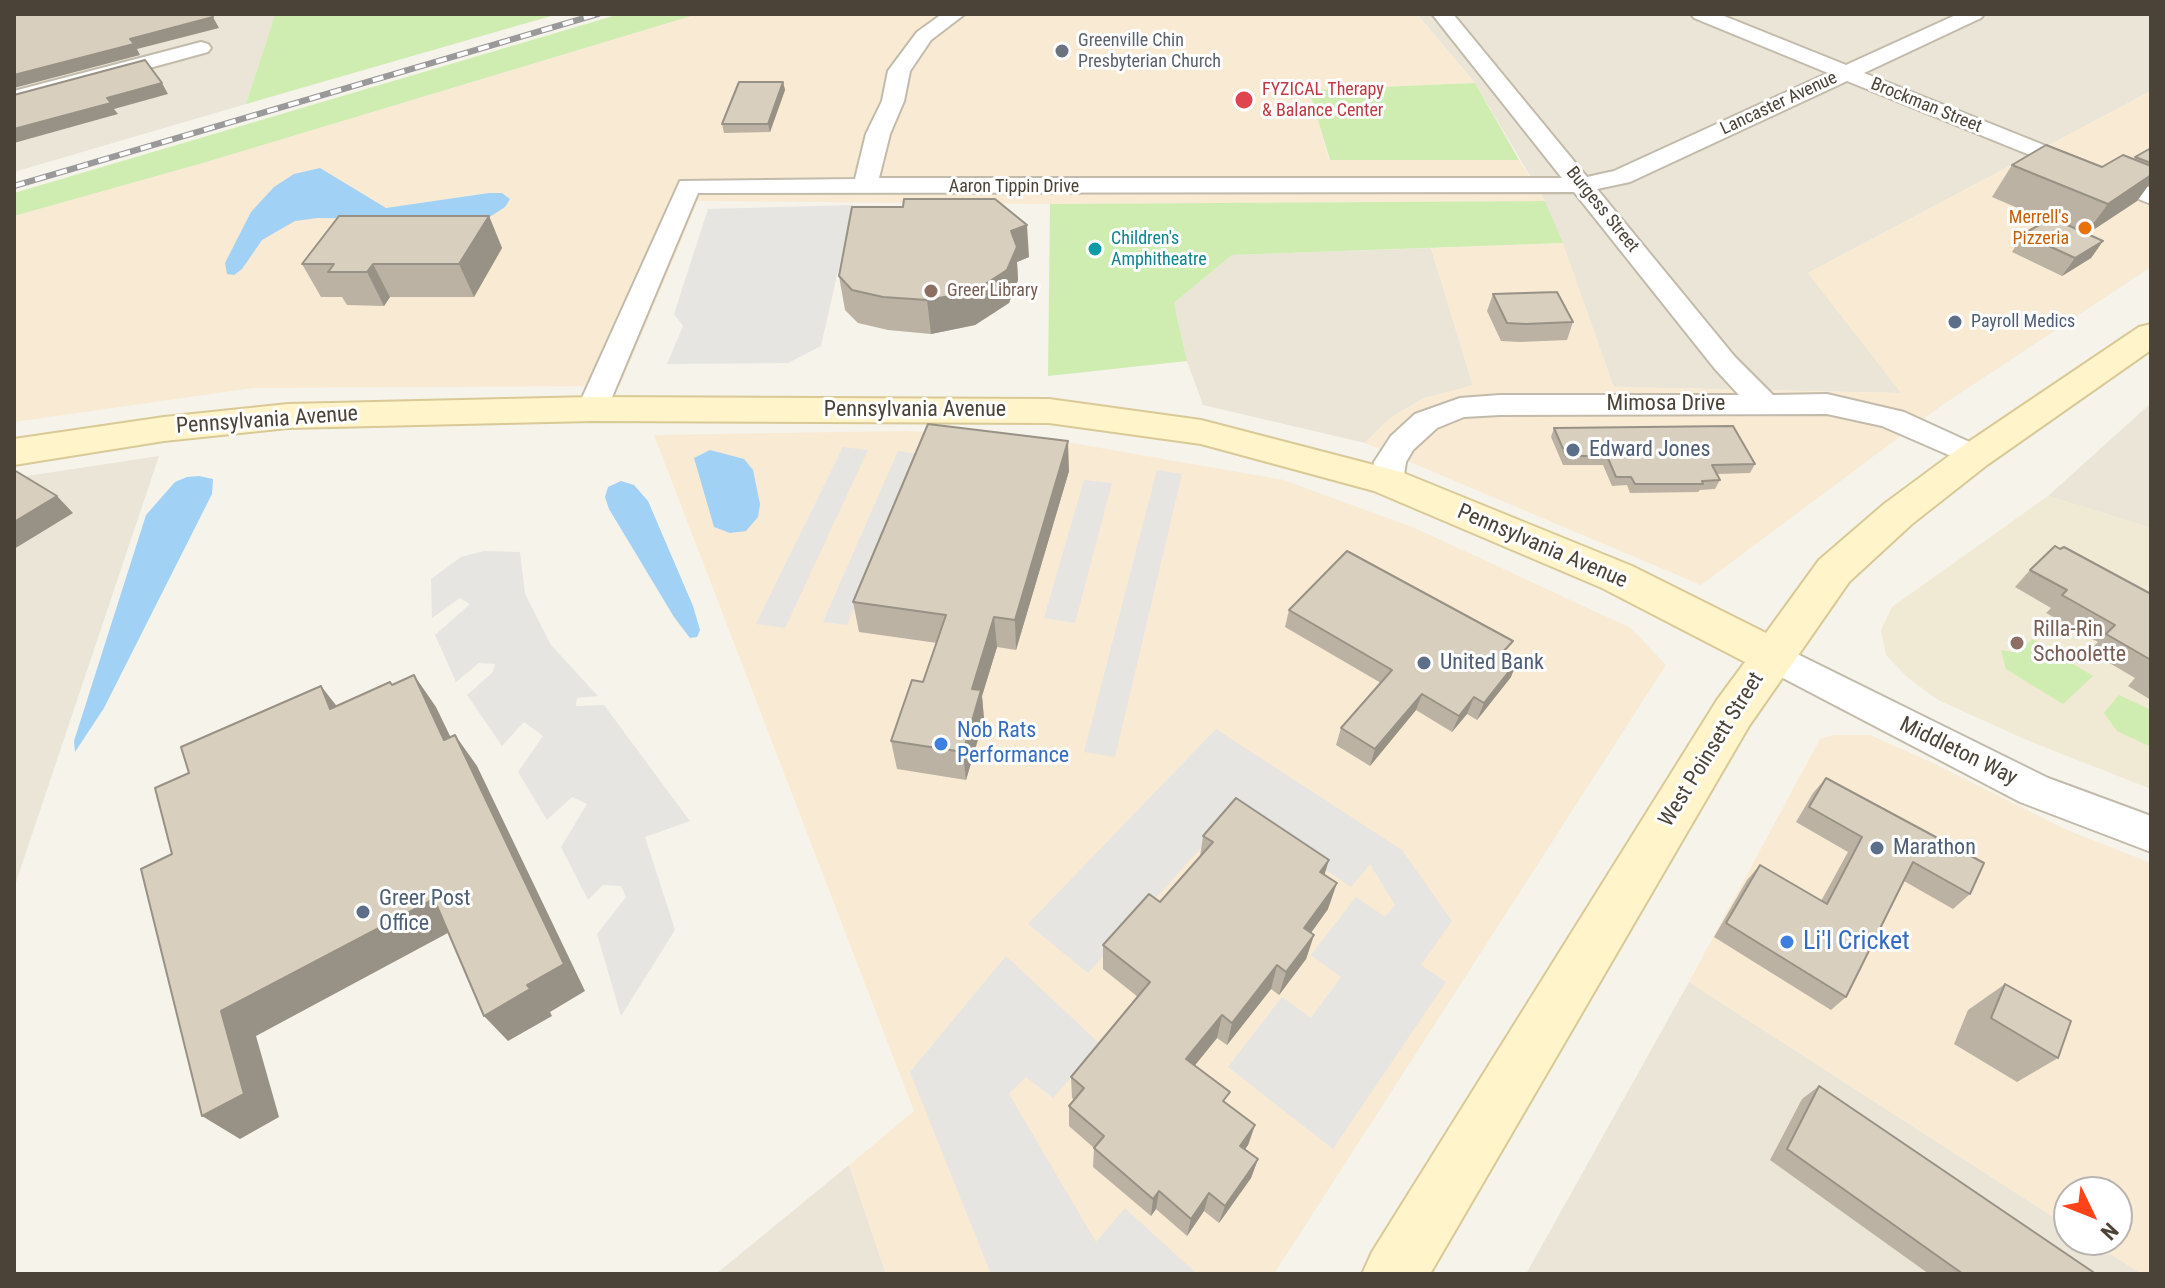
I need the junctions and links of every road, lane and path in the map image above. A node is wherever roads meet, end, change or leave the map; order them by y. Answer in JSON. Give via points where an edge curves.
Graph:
{"nodes":[{"id":1,"x":955,"y":14,"type":"edge"},
{"id":2,"x":1442,"y":14,"type":"edge"},
{"id":3,"x":1701,"y":14,"type":"edge"},
{"id":4,"x":1974,"y":14,"type":"edge"},
{"id":5,"x":201,"y":48,"type":"dead end"},
{"id":6,"x":1846,"y":73,"type":"junction"},
{"id":7,"x":14,"y":98,"type":"edge"},
{"id":8,"x":1581,"y":185,"type":"junction"},
{"id":9,"x":865,"y":188,"type":"junction"},
{"id":10,"x":2151,"y":197,"type":"edge"},
{"id":11,"x":2151,"y":334,"type":"edge"},
{"id":12,"x":1764,"y":403,"type":"junction"},
{"id":13,"x":592,"y":409,"type":"junction"},
{"id":14,"x":14,"y":452,"type":"edge"},
{"id":15,"x":1974,"y":456,"type":"junction"},
{"id":16,"x":1387,"y":481,"type":"junction"},
{"id":17,"x":1773,"y":656,"type":"junction"},
{"id":18,"x":2151,"y":834,"type":"edge"},
{"id":19,"x":1394,"y":1274,"type":"edge"}],
"edges":[{"from":1,"to":9,"type":"street","via":[[924,36],[899,71]]},
{"from":2,"to":8,"type":"street","name":"Burgess Street"},
{"from":3,"to":6,"type":"street","name":"Brockman Street"},
{"from":4,"to":6,"type":"street","name":"Lancaster Avenue"},
{"from":5,"to":7,"type":"street"},
{"from":6,"to":8,"type":"street","name":"Lancaster Avenue","via":[[1621,177]]},
{"from":6,"to":10,"type":"street","name":"Brockman Street"},
{"from":8,"to":9,"type":"street","name":"Aaron Tippin Drive"},
{"from":8,"to":12,"type":"street","name":"Burgess Street","via":[[1725,363]]},
{"from":9,"to":13,"type":"street","name":"Aaron Tippin Drive","via":[[689,186]]},
{"from":11,"to":15,"type":"street","name":"West Poinsett Street"},
{"from":12,"to":15,"type":"street","name":"Mimosa Drive","via":[[1862,410]]},
{"from":12,"to":16,"type":"street","name":"Mimosa Drive","via":[[1460,408],[1418,427],[1390,462]]},
{"from":13,"to":14,"type":"street","name":"Pennsylvania Avenue","via":[[288,416]]},
{"from":13,"to":16,"type":"street","name":"Pennsylvania Avenue","via":[[1049,411],[1201,432]]},
{"from":15,"to":17,"type":"street","name":"West Poinsett Street","via":[[1834,571]]},
{"from":16,"to":17,"type":"street","name":"Pennsylvania Avenue","via":[[1617,577]]},
{"from":17,"to":18,"type":"street","name":"Middleton Way","via":[[2034,790]]},
{"from":17,"to":19,"type":"street","name":"West Poinsett Street"}]}
